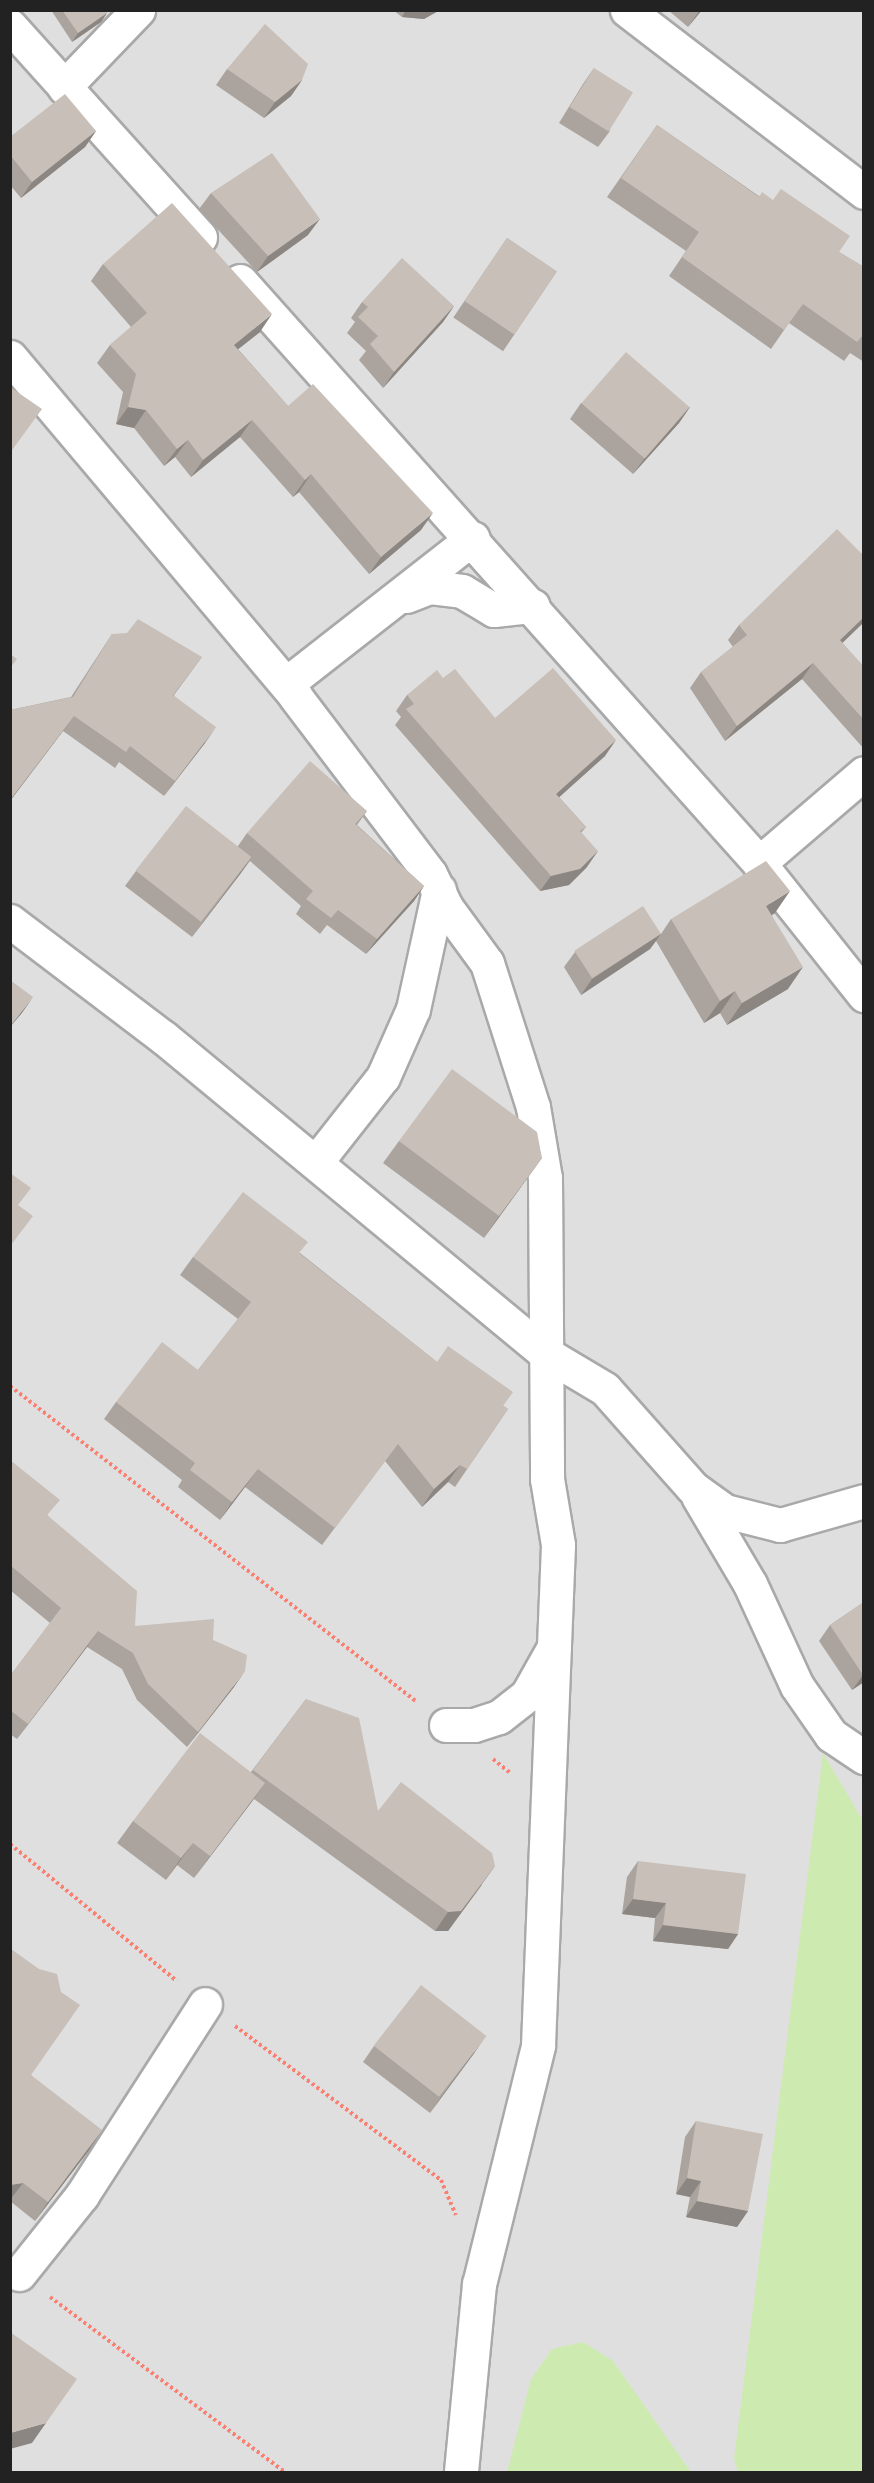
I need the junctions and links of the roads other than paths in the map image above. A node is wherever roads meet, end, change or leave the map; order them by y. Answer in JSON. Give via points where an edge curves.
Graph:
{"nodes":[{"id":1,"x":138,"y":10,"type":"edge"},
{"id":2,"x":627,"y":10,"type":"edge"},
{"id":3,"x":10,"y":26,"type":"edge"},
{"id":4,"x":64,"y":87,"type":"junction"},
{"id":5,"x":864,"y":192,"type":"edge"},
{"id":6,"x":10,"y":357,"type":"edge"},
{"id":7,"x":472,"y":538,"type":"junction"},
{"id":8,"x":402,"y":598,"type":"junction"},
{"id":9,"x":533,"y":606,"type":"junction"},
{"id":10,"x":285,"y":684,"type":"junction"},
{"id":11,"x":864,"y":773,"type":"edge"},
{"id":12,"x":759,"y":863,"type":"junction"},
{"id":13,"x":439,"y":890,"type":"junction"},
{"id":14,"x":10,"y":921,"type":"edge"},
{"id":15,"x":864,"y":995,"type":"edge"},
{"id":16,"x":316,"y":1162,"type":"junction"},
{"id":17,"x":548,"y":1355,"type":"junction"},
{"id":18,"x":693,"y":1488,"type":"junction"},
{"id":19,"x":864,"y":1501,"type":"edge"},
{"id":20,"x":557,"y":1640,"type":"junction"},
{"id":21,"x":446,"y":1725,"type":"road end"},
{"id":22,"x":864,"y":1757,"type":"edge"},
{"id":23,"x":205,"y":2004,"type":"road end"},
{"id":24,"x":19,"y":2274,"type":"road end"},
{"id":25,"x":457,"y":2467,"type":"edge"}],
"edges":[{"from":1,"to":4,"type":"street"},
{"from":2,"to":5,"type":"street"},
{"from":3,"to":4,"type":"street"},
{"from":4,"to":7,"type":"street"},
{"from":6,"to":10,"type":"street"},
{"from":7,"to":8,"type":"street"},
{"from":7,"to":9,"type":"street"},
{"from":8,"to":9,"type":"street","via":[[430,587],[462,591],[494,610]]},
{"from":8,"to":10,"type":"street"},
{"from":9,"to":12,"type":"street"},
{"from":10,"to":13,"type":"street","via":[[384,810]]},
{"from":11,"to":12,"type":"street"},
{"from":12,"to":15,"type":"street"},
{"from":13,"to":16,"type":"street","via":[[413,1009],[383,1077]]},
{"from":13,"to":17,"type":"street","via":[[486,963],[532,1107],[545,1178]]},
{"from":14,"to":16,"type":"street"},
{"from":16,"to":17,"type":"street"},
{"from":17,"to":18,"type":"street","via":[[605,1389]]},
{"from":17,"to":20,"type":"street","via":[[547,1479],[558,1545]]},
{"from":18,"to":19,"type":"street","via":[[725,1511],[780,1525]]},
{"from":18,"to":22,"type":"street","via":[[750,1584],[797,1686],[831,1735]]},
{"from":20,"to":21,"type":"street","via":[[527,1695],[499,1717],[474,1725]]},
{"from":20,"to":25,"type":"street","via":[[538,2046],[479,2284]]},
{"from":23,"to":24,"type":"street","via":[[82,2194]]}]}
